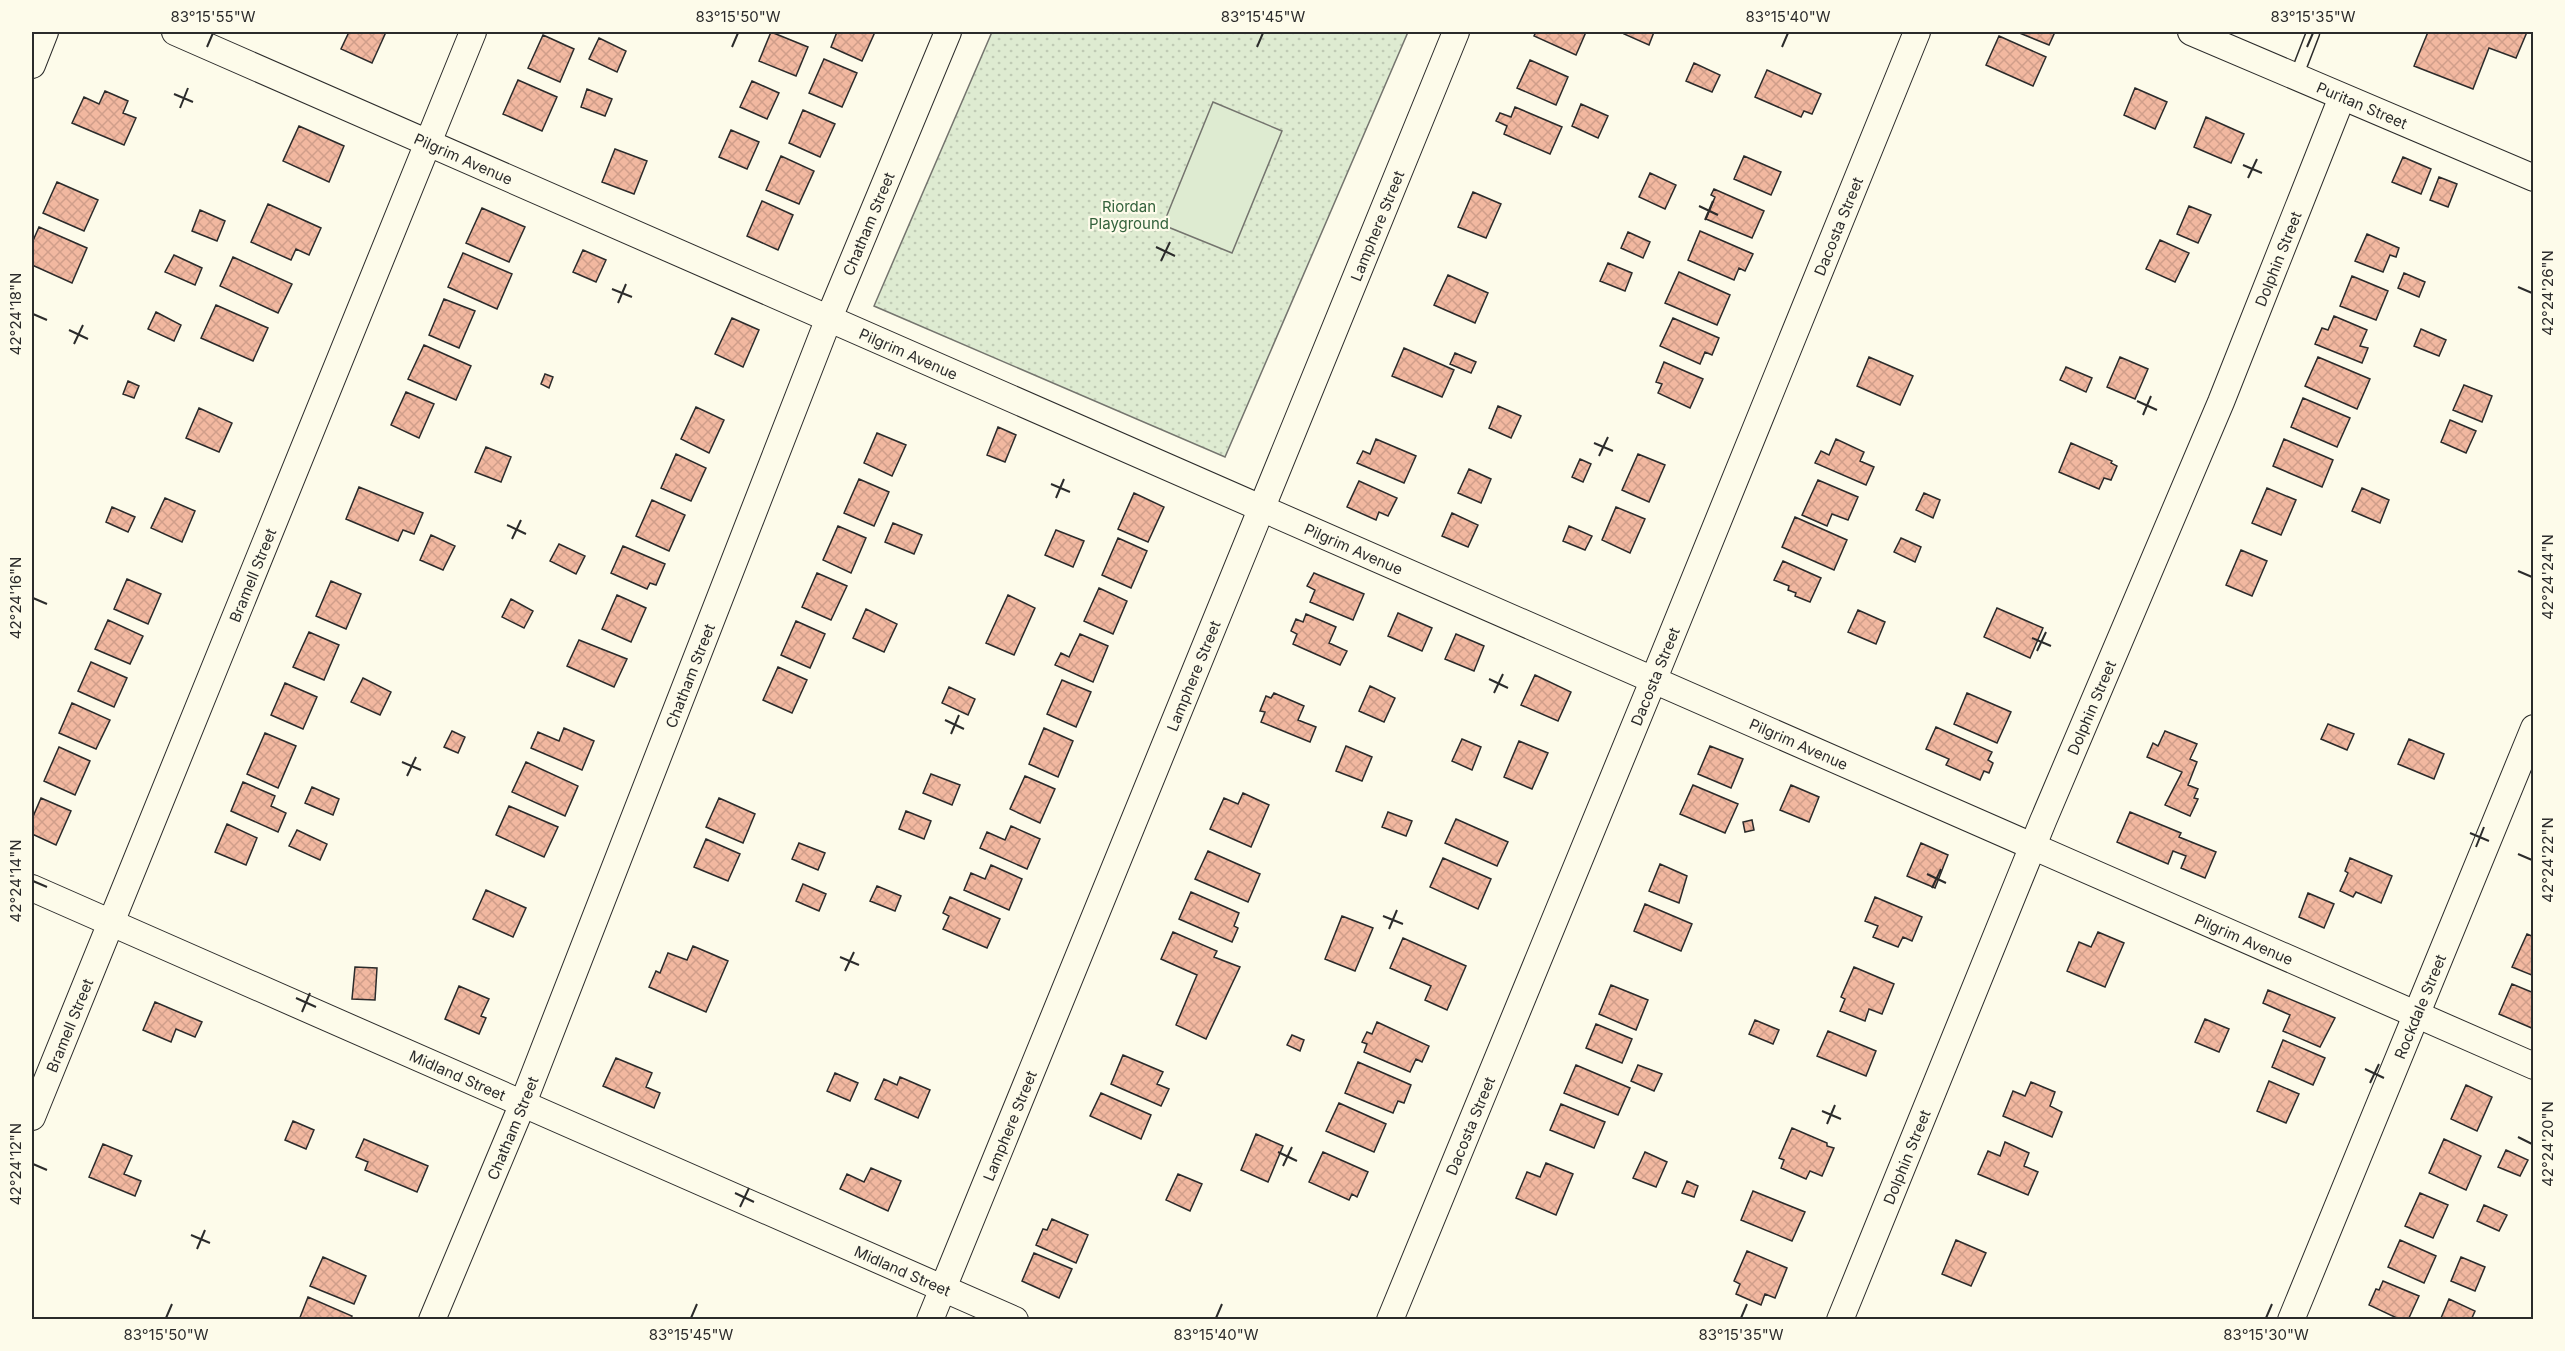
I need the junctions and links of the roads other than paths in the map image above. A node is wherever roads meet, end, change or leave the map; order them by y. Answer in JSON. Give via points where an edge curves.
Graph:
{"nodes":[{"id":1,"x":45,"y":32,"type":"edge"},
{"id":2,"x":175,"y":32,"type":"edge"},
{"id":3,"x":473,"y":32,"type":"edge"},
{"id":4,"x":948,"y":32,"type":"edge"},
{"id":5,"x":1456,"y":32,"type":"edge"},
{"id":6,"x":1917,"y":32,"type":"edge"},
{"id":7,"x":2191,"y":32,"type":"edge"},
{"id":8,"x":2313,"y":33,"type":"edge"},
{"id":9,"x":32,"y":65,"type":"edge"},
{"id":10,"x":2296,"y":77,"type":"junction"},
{"id":11,"x":2342,"y":97,"type":"junction"},
{"id":12,"x":428,"y":143,"type":"junction"},
{"id":13,"x":2534,"y":178,"type":"edge"},
{"id":14,"x":830,"y":318,"type":"junction"},
{"id":15,"x":1260,"y":509,"type":"junction"},
{"id":16,"x":1653,"y":681,"type":"junction"},
{"id":17,"x":2534,"y":728,"type":"edge"},
{"id":18,"x":2033,"y":847,"type":"junction"},
{"id":19,"x":32,"y":888,"type":"edge"},
{"id":20,"x":110,"y":922,"type":"junction"},
{"id":21,"x":2416,"y":1015,"type":"junction"},
{"id":22,"x":2534,"y":1066,"type":"edge"},
{"id":23,"x":523,"y":1103,"type":"junction"},
{"id":24,"x":32,"y":1117,"type":"edge"},
{"id":25,"x":944,"y":1288,"type":"junction"},
{"id":26,"x":432,"y":1320,"type":"edge"},
{"id":27,"x":930,"y":1320,"type":"edge"},
{"id":28,"x":1015,"y":1320,"type":"edge"},
{"id":29,"x":1390,"y":1320,"type":"edge"},
{"id":30,"x":1840,"y":1320,"type":"edge"},
{"id":31,"x":2291,"y":1320,"type":"edge"}],
"edges":[{"from":1,"to":9,"type":"street"},
{"from":2,"to":12,"type":"street","name":"Pilgrim Avenue"},
{"from":3,"to":12,"type":"street","name":"Bramell Street"},
{"from":4,"to":14,"type":"street","name":"Chatham Street"},
{"from":5,"to":15,"type":"street","name":"Lamphere Street"},
{"from":6,"to":16,"type":"street","name":"Dacosta Street"},
{"from":7,"to":10,"type":"street","name":"Puritan Street"},
{"from":8,"to":10,"type":"lane"},
{"from":10,"to":11,"type":"street","name":"Puritan Street"},
{"from":11,"to":13,"type":"street","name":"Puritan Street"},
{"from":11,"to":18,"type":"street","name":"Dolphin Street","via":[[2221,402]]},
{"from":12,"to":14,"type":"street","name":"Pilgrim Avenue"},
{"from":12,"to":20,"type":"street","name":"Bramell Street"},
{"from":14,"to":15,"type":"street","name":"Pilgrim Avenue"},
{"from":14,"to":23,"type":"street","name":"Chatham Street"},
{"from":15,"to":16,"type":"street","name":"Pilgrim Avenue"},
{"from":15,"to":25,"type":"street","name":"Lamphere Street"},
{"from":16,"to":18,"type":"street","name":"Pilgrim Avenue"},
{"from":16,"to":29,"type":"street","name":"Dacosta Street"},
{"from":17,"to":21,"type":"street","name":"Rockdale Street"},
{"from":18,"to":21,"type":"street","name":"Pilgrim Avenue"},
{"from":18,"to":30,"type":"street","name":"Dolphin Street"},
{"from":19,"to":20,"type":"street","name":"Midland Street"},
{"from":20,"to":23,"type":"street","name":"Midland Street"},
{"from":20,"to":24,"type":"street","name":"Bramell Street"},
{"from":21,"to":22,"type":"street","name":"Pilgrim Avenue"},
{"from":21,"to":31,"type":"street","name":"Rockdale Street"},
{"from":23,"to":25,"type":"street","name":"Midland Street"},
{"from":23,"to":26,"type":"street","name":"Chatham Street"},
{"from":25,"to":27,"type":"street","name":"Lamphere Street"},
{"from":25,"to":28,"type":"street","name":"Midland Street"}]}
